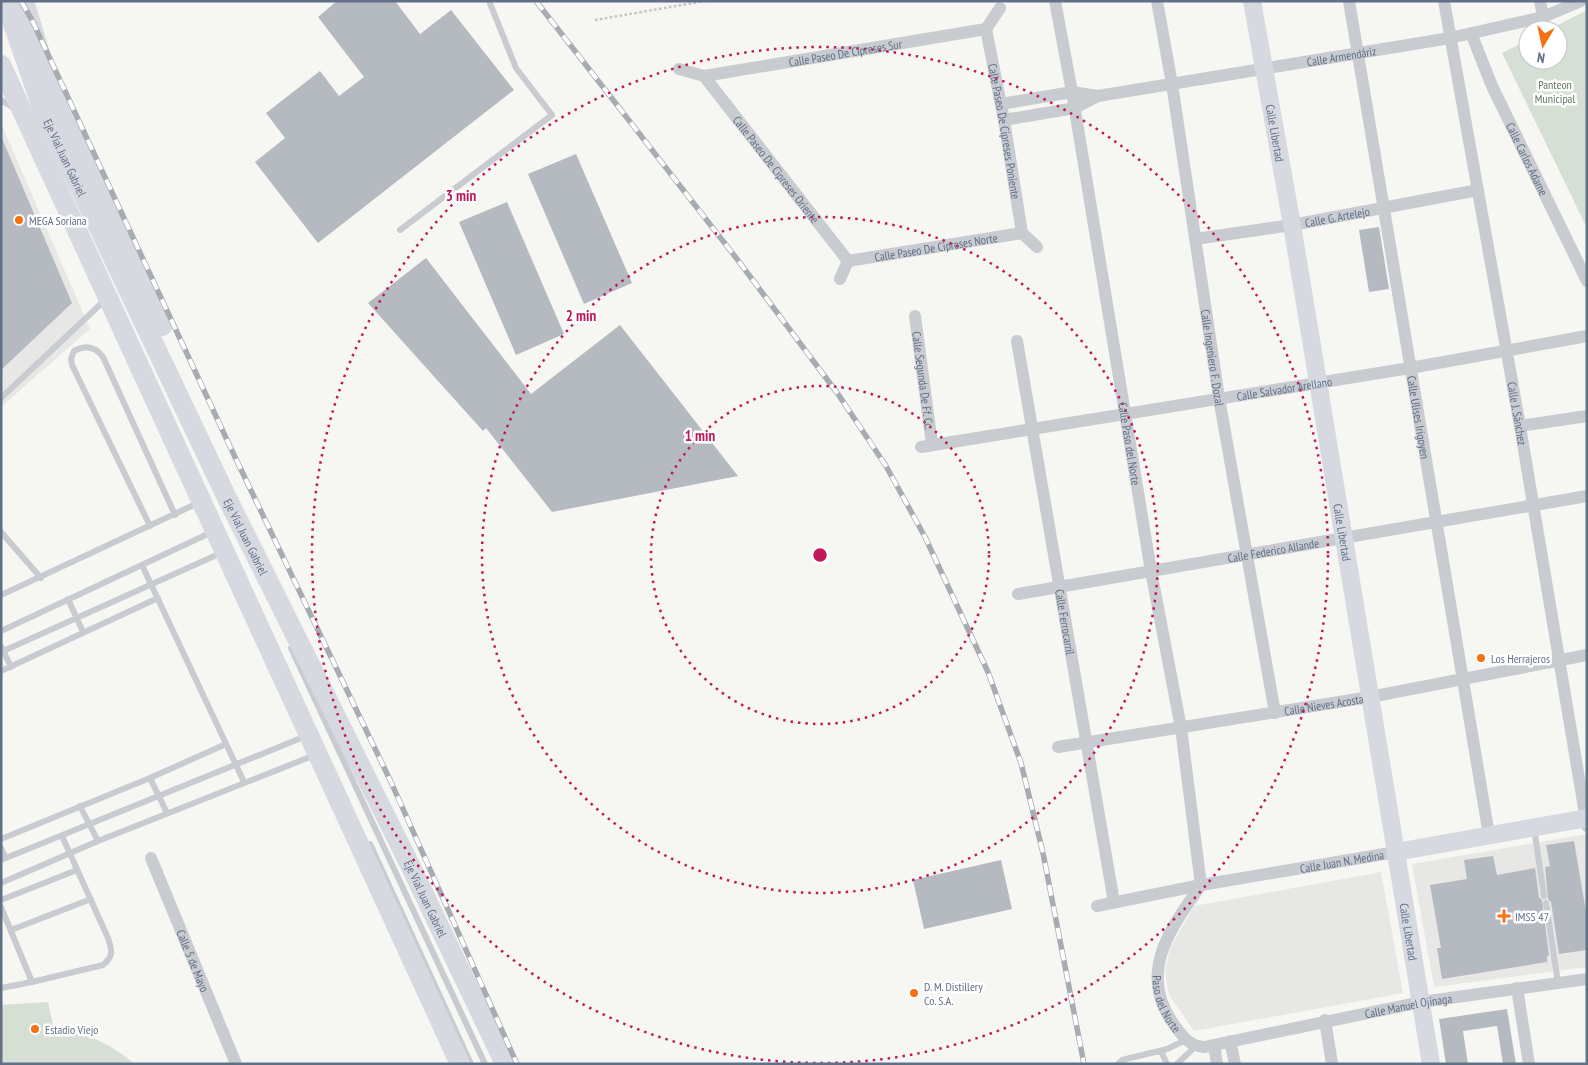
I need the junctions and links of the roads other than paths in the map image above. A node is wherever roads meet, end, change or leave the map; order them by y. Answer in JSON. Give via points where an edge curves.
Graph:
{"nodes":[{"id":1,"x":6,"y":1,"type":"edge"},
{"id":2,"x":24,"y":1,"type":"edge"},
{"id":3,"x":489,"y":1,"type":"edge"},
{"id":4,"x":1056,"y":1,"type":"edge"},
{"id":5,"x":1157,"y":1,"type":"edge"},
{"id":6,"x":1252,"y":1,"type":"edge"},
{"id":7,"x":1350,"y":1,"type":"edge"},
{"id":8,"x":1444,"y":1,"type":"edge"},
{"id":9,"x":1540,"y":1,"type":"edge"},
{"id":10,"x":1580,"y":1,"type":"edge"},
{"id":11,"x":1000,"y":8,"type":"dead end"},
{"id":12,"x":1543,"y":17,"type":"junction"},
{"id":13,"x":986,"y":29,"type":"junction"},
{"id":14,"x":1471,"y":33,"type":"junction"},
{"id":15,"x":1450,"y":38,"type":"junction"},
{"id":16,"x":1358,"y":52,"type":"junction"},
{"id":17,"x":1,"y":65,"type":"edge"},
{"id":18,"x":1265,"y":68,"type":"junction"},
{"id":19,"x":679,"y":69,"type":"dead end"},
{"id":20,"x":704,"y":76,"type":"junction"},
{"id":21,"x":1172,"y":84,"type":"junction"},
{"id":22,"x":1072,"y":92,"type":"junction"},
{"id":23,"x":1098,"y":96,"type":"junction"},
{"id":24,"x":1,"y":100,"type":"edge"},
{"id":25,"x":1001,"y":104,"type":"junction"},
{"id":26,"x":1075,"y":108,"type":"junction"},
{"id":27,"x":23,"y":114,"type":"junction"},
{"id":28,"x":1004,"y":120,"type":"junction"},
{"id":29,"x":1478,"y":190,"type":"junction"},
{"id":30,"x":1384,"y":207,"type":"junction"},
{"id":31,"x":1292,"y":225,"type":"junction"},
{"id":32,"x":400,"y":230,"type":"dead end"},
{"id":33,"x":1022,"y":233,"type":"junction"},
{"id":34,"x":1195,"y":239,"type":"junction"},
{"id":35,"x":1037,"y":247,"type":"dead end"},
{"id":36,"x":848,"y":261,"type":"junction"},
{"id":37,"x":840,"y":279,"type":"dead end"},
{"id":38,"x":1587,"y":281,"type":"edge"},
{"id":39,"x":108,"y":298,"type":"junction"},
{"id":40,"x":915,"y":316,"type":"dead end"},
{"id":41,"x":1587,"y":336,"type":"edge"},
{"id":42,"x":1017,"y":341,"type":"dead end"},
{"id":43,"x":1505,"y":350,"type":"junction"},
{"id":44,"x":1410,"y":368,"type":"junction"},
{"id":45,"x":1317,"y":383,"type":"junction"},
{"id":46,"x":1,"y":398,"type":"edge"},
{"id":47,"x":1219,"y":398,"type":"junction"},
{"id":48,"x":1126,"y":414,"type":"junction"},
{"id":49,"x":1587,"y":416,"type":"edge"},
{"id":50,"x":1520,"y":426,"type":"junction"},
{"id":51,"x":1032,"y":429,"type":"junction"},
{"id":52,"x":927,"y":446,"type":"joint"},
{"id":53,"x":1587,"y":496,"type":"edge"},
{"id":54,"x":227,"y":498,"type":"junction"},
{"id":55,"x":202,"y":502,"type":"junction"},
{"id":56,"x":1532,"y":505,"type":"junction"},
{"id":57,"x":174,"y":515,"type":"junction"},
{"id":58,"x":1436,"y":522,"type":"junction"},
{"id":59,"x":150,"y":526,"type":"junction"},
{"id":60,"x":215,"y":530,"type":"junction"},
{"id":61,"x":1,"y":532,"type":"edge"},
{"id":62,"x":1344,"y":538,"type":"junction"},
{"id":63,"x":225,"y":552,"type":"junction"},
{"id":64,"x":1247,"y":554,"type":"junction"},
{"id":65,"x":142,"y":565,"type":"junction"},
{"id":66,"x":1151,"y":571,"type":"junction"},
{"id":67,"x":40,"y":578,"type":"junction"},
{"id":68,"x":150,"y":583,"type":"junction"},
{"id":69,"x":1058,"y":587,"type":"junction"},
{"id":70,"x":1018,"y":594,"type":"dead end"},
{"id":71,"x":1,"y":596,"type":"edge"},
{"id":72,"x":158,"y":598,"type":"junction"},
{"id":73,"x":68,"y":599,"type":"junction"},
{"id":74,"x":287,"y":617,"type":"junction"},
{"id":75,"x":76,"y":618,"type":"junction"},
{"id":76,"x":1,"y":632,"type":"edge"},
{"id":77,"x":83,"y":632,"type":"junction"},
{"id":78,"x":2,"y":650,"type":"edge"},
{"id":79,"x":1587,"y":655,"type":"edge"},
{"id":80,"x":1557,"y":659,"type":"junction"},
{"id":81,"x":11,"y":667,"type":"junction"},
{"id":82,"x":1,"y":671,"type":"edge"},
{"id":83,"x":1464,"y":677,"type":"junction"},
{"id":84,"x":1370,"y":696,"type":"junction"},
{"id":85,"x":1275,"y":713,"type":"junction"},
{"id":86,"x":1181,"y":728,"type":"junction"},
{"id":87,"x":309,"y":735,"type":"junction"},
{"id":88,"x":1086,"y":742,"type":"junction"},
{"id":89,"x":226,"y":744,"type":"junction"},
{"id":90,"x":1058,"y":748,"type":"dead end"},
{"id":91,"x":318,"y":754,"type":"junction"},
{"id":92,"x":236,"y":765,"type":"junction"},
{"id":93,"x":150,"y":778,"type":"junction"},
{"id":94,"x":244,"y":782,"type":"junction"},
{"id":95,"x":159,"y":796,"type":"junction"},
{"id":96,"x":80,"y":806,"type":"junction"},
{"id":97,"x":167,"y":813,"type":"junction"},
{"id":98,"x":1586,"y":821,"type":"edge"},
{"id":99,"x":89,"y":824,"type":"junction"},
{"id":100,"x":1534,"y":827,"type":"junction"},
{"id":101,"x":364,"y":832,"type":"dead end"},
{"id":102,"x":1489,"y":835,"type":"junction"},
{"id":103,"x":62,"y":836,"type":"junction"},
{"id":104,"x":1,"y":839,"type":"edge"},
{"id":105,"x":98,"y":842,"type":"junction"},
{"id":106,"x":1,"y":848,"type":"edge"},
{"id":107,"x":1396,"y":852,"type":"junction"},
{"id":108,"x":70,"y":854,"type":"junction"},
{"id":109,"x":151,"y":858,"type":"dead end"},
{"id":110,"x":4,"y":859,"type":"edge"},
{"id":111,"x":77,"y":870,"type":"junction"},
{"id":112,"x":1,"y":884,"type":"edge"},
{"id":113,"x":1202,"y":885,"type":"junction"},
{"id":114,"x":1,"y":900,"type":"edge"},
{"id":115,"x":91,"y":900,"type":"junction"},
{"id":116,"x":1114,"y":902,"type":"junction"},
{"id":117,"x":1097,"y":906,"type":"dead end"},
{"id":118,"x":1,"y":907,"type":"edge"},
{"id":119,"x":11,"y":930,"type":"junction"},
{"id":120,"x":1587,"y":979,"type":"edge"},
{"id":121,"x":32,"y":982,"type":"junction"},
{"id":122,"x":1558,"y":983,"type":"junction"},
{"id":123,"x":1,"y":988,"type":"edge"},
{"id":124,"x":1517,"y":988,"type":"junction"},
{"id":125,"x":1421,"y":1002,"type":"junction"},
{"id":126,"x":1324,"y":1020,"type":"junction"},
{"id":127,"x":1230,"y":1040,"type":"junction"},
{"id":128,"x":1191,"y":1043,"type":"junction"},
{"id":129,"x":1214,"y":1045,"type":"junction"},
{"id":130,"x":1161,"y":1051,"type":"junction"},
{"id":131,"x":236,"y":1064,"type":"edge"},
{"id":132,"x":460,"y":1064,"type":"edge"},
{"id":133,"x":471,"y":1064,"type":"edge"},
{"id":134,"x":485,"y":1064,"type":"edge"},
{"id":135,"x":505,"y":1064,"type":"edge"},
{"id":136,"x":1118,"y":1064,"type":"edge"},
{"id":137,"x":1167,"y":1064,"type":"edge"},
{"id":138,"x":1177,"y":1064,"type":"edge"},
{"id":139,"x":1217,"y":1064,"type":"edge"},
{"id":140,"x":1235,"y":1064,"type":"edge"},
{"id":141,"x":1332,"y":1064,"type":"edge"},
{"id":142,"x":1431,"y":1064,"type":"edge"},
{"id":143,"x":1529,"y":1064,"type":"edge"}],
"edges":[{"from":1,"to":54,"type":"main road","name":"Eje Vial Juan Gabriel","via":[[43,110]]},
{"from":2,"to":54,"type":"main road","via":[[51,90],[207,425]]},
{"from":3,"to":32,"type":"lane","via":[[516,68],[552,115]]},
{"from":4,"to":22,"type":"street","name":"Calle Paso del Norte"},
{"from":5,"to":21,"type":"street","name":"Calle Ingeniero F. Dozal"},
{"from":6,"to":18,"type":"street","name":"Calle Libertad"},
{"from":7,"to":16,"type":"street","name":"Calle Ulises Irigoyen"},
{"from":8,"to":15,"type":"street","name":"Calle J. Sánchez"},
{"from":9,"to":12,"type":"street"},
{"from":10,"to":12,"type":"street","name":"Calle Armendáriz"},
{"from":11,"to":13,"type":"street"},
{"from":12,"to":14,"type":"street","name":"Calle Armendáriz"},
{"from":13,"to":20,"type":"street","name":"Calle Paseo De Cipreses Sur"},
{"from":13,"to":25,"type":"street","name":"Calle Paseo De Cipreses Poniente"},
{"from":14,"to":15,"type":"street","name":"Calle Armendáriz"},
{"from":14,"to":38,"type":"street","name":"Calle Carlos Adame","via":[[1492,86]]},
{"from":15,"to":16,"type":"street","name":"Calle Armendáriz"},
{"from":15,"to":29,"type":"street","name":"Calle J. Sánchez"},
{"from":16,"to":18,"type":"street","name":"Calle Armendáriz"},
{"from":16,"to":30,"type":"street","name":"Calle Ulises Irigoyen"},
{"from":17,"to":27,"type":"main road","name":"Eje Vial Juan Gabriel"},
{"from":18,"to":21,"type":"street","name":"Calle Armendáriz"},
{"from":18,"to":31,"type":"street","name":"Calle Libertad"},
{"from":19,"to":20,"type":"street"},
{"from":20,"to":36,"type":"street","name":"Calle Paseo De Cipreses Oriente"},
{"from":21,"to":23,"type":"street","name":"Calle Armendáriz"},
{"from":21,"to":34,"type":"street","name":"Calle Ingeniero F. Dozal"},
{"from":22,"to":23,"type":"street","name":"Calle Armendáriz"},
{"from":22,"to":25,"type":"street","name":"Calle Armendáriz"},
{"from":22,"to":26,"type":"street","name":"Calle Paso del Norte"},
{"from":23,"to":26,"type":"street","name":"Calle Armendáriz"},
{"from":24,"to":27,"type":"lane"},
{"from":25,"to":28,"type":"street","name":"Calle Paseo De Cipreses Poniente"},
{"from":26,"to":28,"type":"street","name":"Calle Armendáriz"},
{"from":26,"to":48,"type":"street","name":"Calle Paso del Norte"},
{"from":27,"to":39,"type":"main road","name":"Eje Vial Juan Gabriel"},
{"from":28,"to":33,"type":"street","name":"Calle Paseo De Cipreses Poniente"},
{"from":29,"to":30,"type":"street","name":"Calle G. Artelejo"},
{"from":29,"to":43,"type":"street","name":"Calle J. Sánchez"},
{"from":30,"to":31,"type":"street","name":"Calle G. Artelejo"},
{"from":30,"to":44,"type":"street","name":"Calle Ulises Irigoyen"},
{"from":31,"to":34,"type":"street","name":"Calle G. Artelejo"},
{"from":31,"to":45,"type":"street","name":"Calle Libertad"},
{"from":33,"to":35,"type":"street"},
{"from":33,"to":36,"type":"street","name":"Calle Paseo De Cipreses Norte"},
{"from":34,"to":47,"type":"street","name":"Calle Ingeniero F. Dozal"},
{"from":36,"to":37,"type":"street"},
{"from":39,"to":46,"type":"lane"},
{"from":39,"to":55,"type":"main road","name":"Eje Vial Juan Gabriel"},
{"from":40,"to":52,"type":"street","name":"Calle Segunda De Ff. Cc."},
{"from":41,"to":43,"type":"street","name":"Calle Salvador Arellano"},
{"from":42,"to":51,"type":"street","name":"Calle Ferrocarril"},
{"from":43,"to":44,"type":"street","name":"Calle Salvador Arellano"},
{"from":43,"to":50,"type":"street","name":"Calle J. Sánchez"},
{"from":44,"to":45,"type":"street","name":"Calle Salvador Arellano"},
{"from":44,"to":58,"type":"street","name":"Calle Ulises Irigoyen"},
{"from":45,"to":47,"type":"street","name":"Calle Salvador Arellano"},
{"from":45,"to":62,"type":"street","name":"Calle Libertad"},
{"from":47,"to":48,"type":"street","name":"Calle Salvador Arellano"},
{"from":47,"to":64,"type":"street","name":"Calle Ingeniero F. Dozal"},
{"from":48,"to":51,"type":"street","name":"Calle Salvador Arellano"},
{"from":48,"to":66,"type":"street","name":"Calle Paso del Norte"},
{"from":49,"to":50,"type":"street"},
{"from":50,"to":56,"type":"street","name":"Calle J. Sánchez"},
{"from":51,"to":52,"type":"street","name":"Calle Salvador Arellano"},
{"from":51,"to":69,"type":"street","name":"Calle Ferrocarril"},
{"from":53,"to":56,"type":"street","name":"Calle Federico Allande"},
{"from":54,"to":74,"type":"main road","name":"Eje Vial Juan Gabriel"},
{"from":55,"to":57,"type":"lane"},
{"from":55,"to":60,"type":"main road","name":"Eje Vial Juan Gabriel"},
{"from":56,"to":58,"type":"street","name":"Calle Federico Allande"},
{"from":56,"to":80,"type":"street","name":"Calle J. Sánchez"},
{"from":57,"to":59,"type":"lane"},
{"from":57,"to":59,"type":"lane","via":[[103,357],[99,352],[82,347],[74,351],[72,365]]},
{"from":58,"to":62,"type":"street","name":"Calle Federico Allande"},
{"from":58,"to":83,"type":"street","name":"Calle Ulises Irigoyen"},
{"from":59,"to":67,"type":"lane"},
{"from":60,"to":63,"type":"main road","name":"Eje Vial Juan Gabriel"},
{"from":60,"to":65,"type":"lane"},
{"from":61,"to":67,"type":"lane"},
{"from":62,"to":64,"type":"street","name":"Calle Federico Allande"},
{"from":62,"to":84,"type":"street","name":"Calle Libertad"},
{"from":63,"to":68,"type":"lane"},
{"from":63,"to":87,"type":"main road","name":"Eje Vial Juan Gabriel","via":[[263,628]]},
{"from":64,"to":66,"type":"street","name":"Calle Federico Allande"},
{"from":64,"to":85,"type":"street","name":"Calle Ingeniero F. Dozal"},
{"from":65,"to":68,"type":"lane"},
{"from":65,"to":73,"type":"lane"},
{"from":66,"to":69,"type":"street","name":"Calle Federico Allande"},
{"from":66,"to":86,"type":"street","name":"Calle Paso del Norte"},
{"from":67,"to":71,"type":"lane"},
{"from":68,"to":72,"type":"lane"},
{"from":68,"to":75,"type":"lane"},
{"from":69,"to":70,"type":"street","name":"Calle Federico Allande"},
{"from":69,"to":88,"type":"street","name":"Calle Ferrocarril"},
{"from":72,"to":77,"type":"lane"},
{"from":72,"to":89,"type":"lane"},
{"from":73,"to":75,"type":"lane"},
{"from":73,"to":76,"type":"lane"},
{"from":74,"to":134,"type":"lane","via":[[288,642]]},
{"from":74,"to":135,"type":"main road","name":"Eje Vial Juan Gabriel"},
{"from":75,"to":77,"type":"lane"},
{"from":75,"to":78,"type":"lane"},
{"from":77,"to":81,"type":"lane"},
{"from":78,"to":81,"type":"lane"},
{"from":79,"to":80,"type":"street","name":"Calle Nieves Acosta"},
{"from":80,"to":83,"type":"street","name":"Calle Nieves Acosta"},
{"from":80,"to":98,"type":"street","name":"Calle J. Sánchez"},
{"from":81,"to":82,"type":"lane"},
{"from":83,"to":84,"type":"street","name":"Calle Nieves Acosta"},
{"from":83,"to":102,"type":"street","name":"Calle Ulises Irigoyen"},
{"from":84,"to":85,"type":"street","name":"Calle Nieves Acosta"},
{"from":84,"to":107,"type":"street","name":"Calle Libertad"},
{"from":85,"to":86,"type":"street","name":"Calle Nieves Acosta"},
{"from":86,"to":88,"type":"street","name":"Calle Nieves Acosta"},
{"from":86,"to":113,"type":"street","name":"Calle Paso del Norte"},
{"from":87,"to":91,"type":"main road","name":"Eje Vial Juan Gabriel"},
{"from":87,"to":92,"type":"lane"},
{"from":88,"to":90,"type":"street","name":"Calle Nieves Acosta"},
{"from":88,"to":116,"type":"street","name":"Calle Ferrocarril"},
{"from":89,"to":92,"type":"lane"},
{"from":89,"to":93,"type":"lane"},
{"from":91,"to":94,"type":"lane"},
{"from":91,"to":132,"type":"main road","name":"Eje Vial Juan Gabriel"},
{"from":92,"to":94,"type":"lane"},
{"from":92,"to":95,"type":"lane"},
{"from":93,"to":95,"type":"lane"},
{"from":93,"to":96,"type":"lane"},
{"from":94,"to":97,"type":"lane"},
{"from":95,"to":97,"type":"lane"},
{"from":95,"to":99,"type":"lane"},
{"from":96,"to":99,"type":"lane"},
{"from":96,"to":104,"type":"lane"},
{"from":97,"to":105,"type":"lane"},
{"from":98,"to":100,"type":"street","name":"Calle Juan N. Medina"},
{"from":99,"to":103,"type":"lane"},
{"from":99,"to":105,"type":"lane"},
{"from":100,"to":102,"type":"street","name":"Calle Juan N. Medina"},
{"from":100,"to":122,"type":"lane"},
{"from":101,"to":133,"type":"lane"},
{"from":102,"to":107,"type":"street","name":"Calle Juan N. Medina"},
{"from":103,"to":108,"type":"lane"},
{"from":103,"to":110,"type":"lane"},
{"from":105,"to":108,"type":"lane"},
{"from":106,"to":110,"type":"lane"},
{"from":107,"to":113,"type":"street","name":"Calle Juan N. Medina"},
{"from":107,"to":125,"type":"street","name":"Calle Libertad"},
{"from":108,"to":111,"type":"lane"},
{"from":108,"to":112,"type":"lane"},
{"from":109,"to":131,"type":"street","name":"Calle 5 de Mayo"},
{"from":111,"to":114,"type":"lane"},
{"from":111,"to":115,"type":"lane"},
{"from":113,"to":116,"type":"street","name":"Calle Juan N. Medina"},
{"from":113,"to":128,"type":"street","name":"Paso del Norte","via":[[1172,929],[1158,968],[1158,994],[1165,1012]]},
{"from":115,"to":119,"type":"lane"},
{"from":115,"to":121,"type":"lane","via":[[112,950],[108,961],[103,965]]},
{"from":116,"to":117,"type":"street","name":"Calle Juan N. Medina"},
{"from":118,"to":119,"type":"lane"},
{"from":119,"to":121,"type":"lane"},
{"from":120,"to":122,"type":"street","name":"Calle Manuel Ojinaga"},
{"from":121,"to":123,"type":"lane"},
{"from":122,"to":124,"type":"street","name":"Calle Manuel Ojinaga"},
{"from":124,"to":125,"type":"street","name":"Calle Manuel Ojinaga"},
{"from":124,"to":143,"type":"street"},
{"from":125,"to":126,"type":"street","name":"Calle Manuel Ojinaga"},
{"from":125,"to":142,"type":"street","name":"Calle Libertad"},
{"from":126,"to":127,"type":"street","name":"Calle Manuel Ojinaga"},
{"from":126,"to":141,"type":"street"},
{"from":127,"to":129,"type":"street"},
{"from":127,"to":140,"type":"street"},
{"from":128,"to":129,"type":"street"},
{"from":128,"to":130,"type":"lane"},
{"from":128,"to":138,"type":"lane"},
{"from":129,"to":139,"type":"street"},
{"from":130,"to":136,"type":"lane"},
{"from":130,"to":137,"type":"lane"}]}
